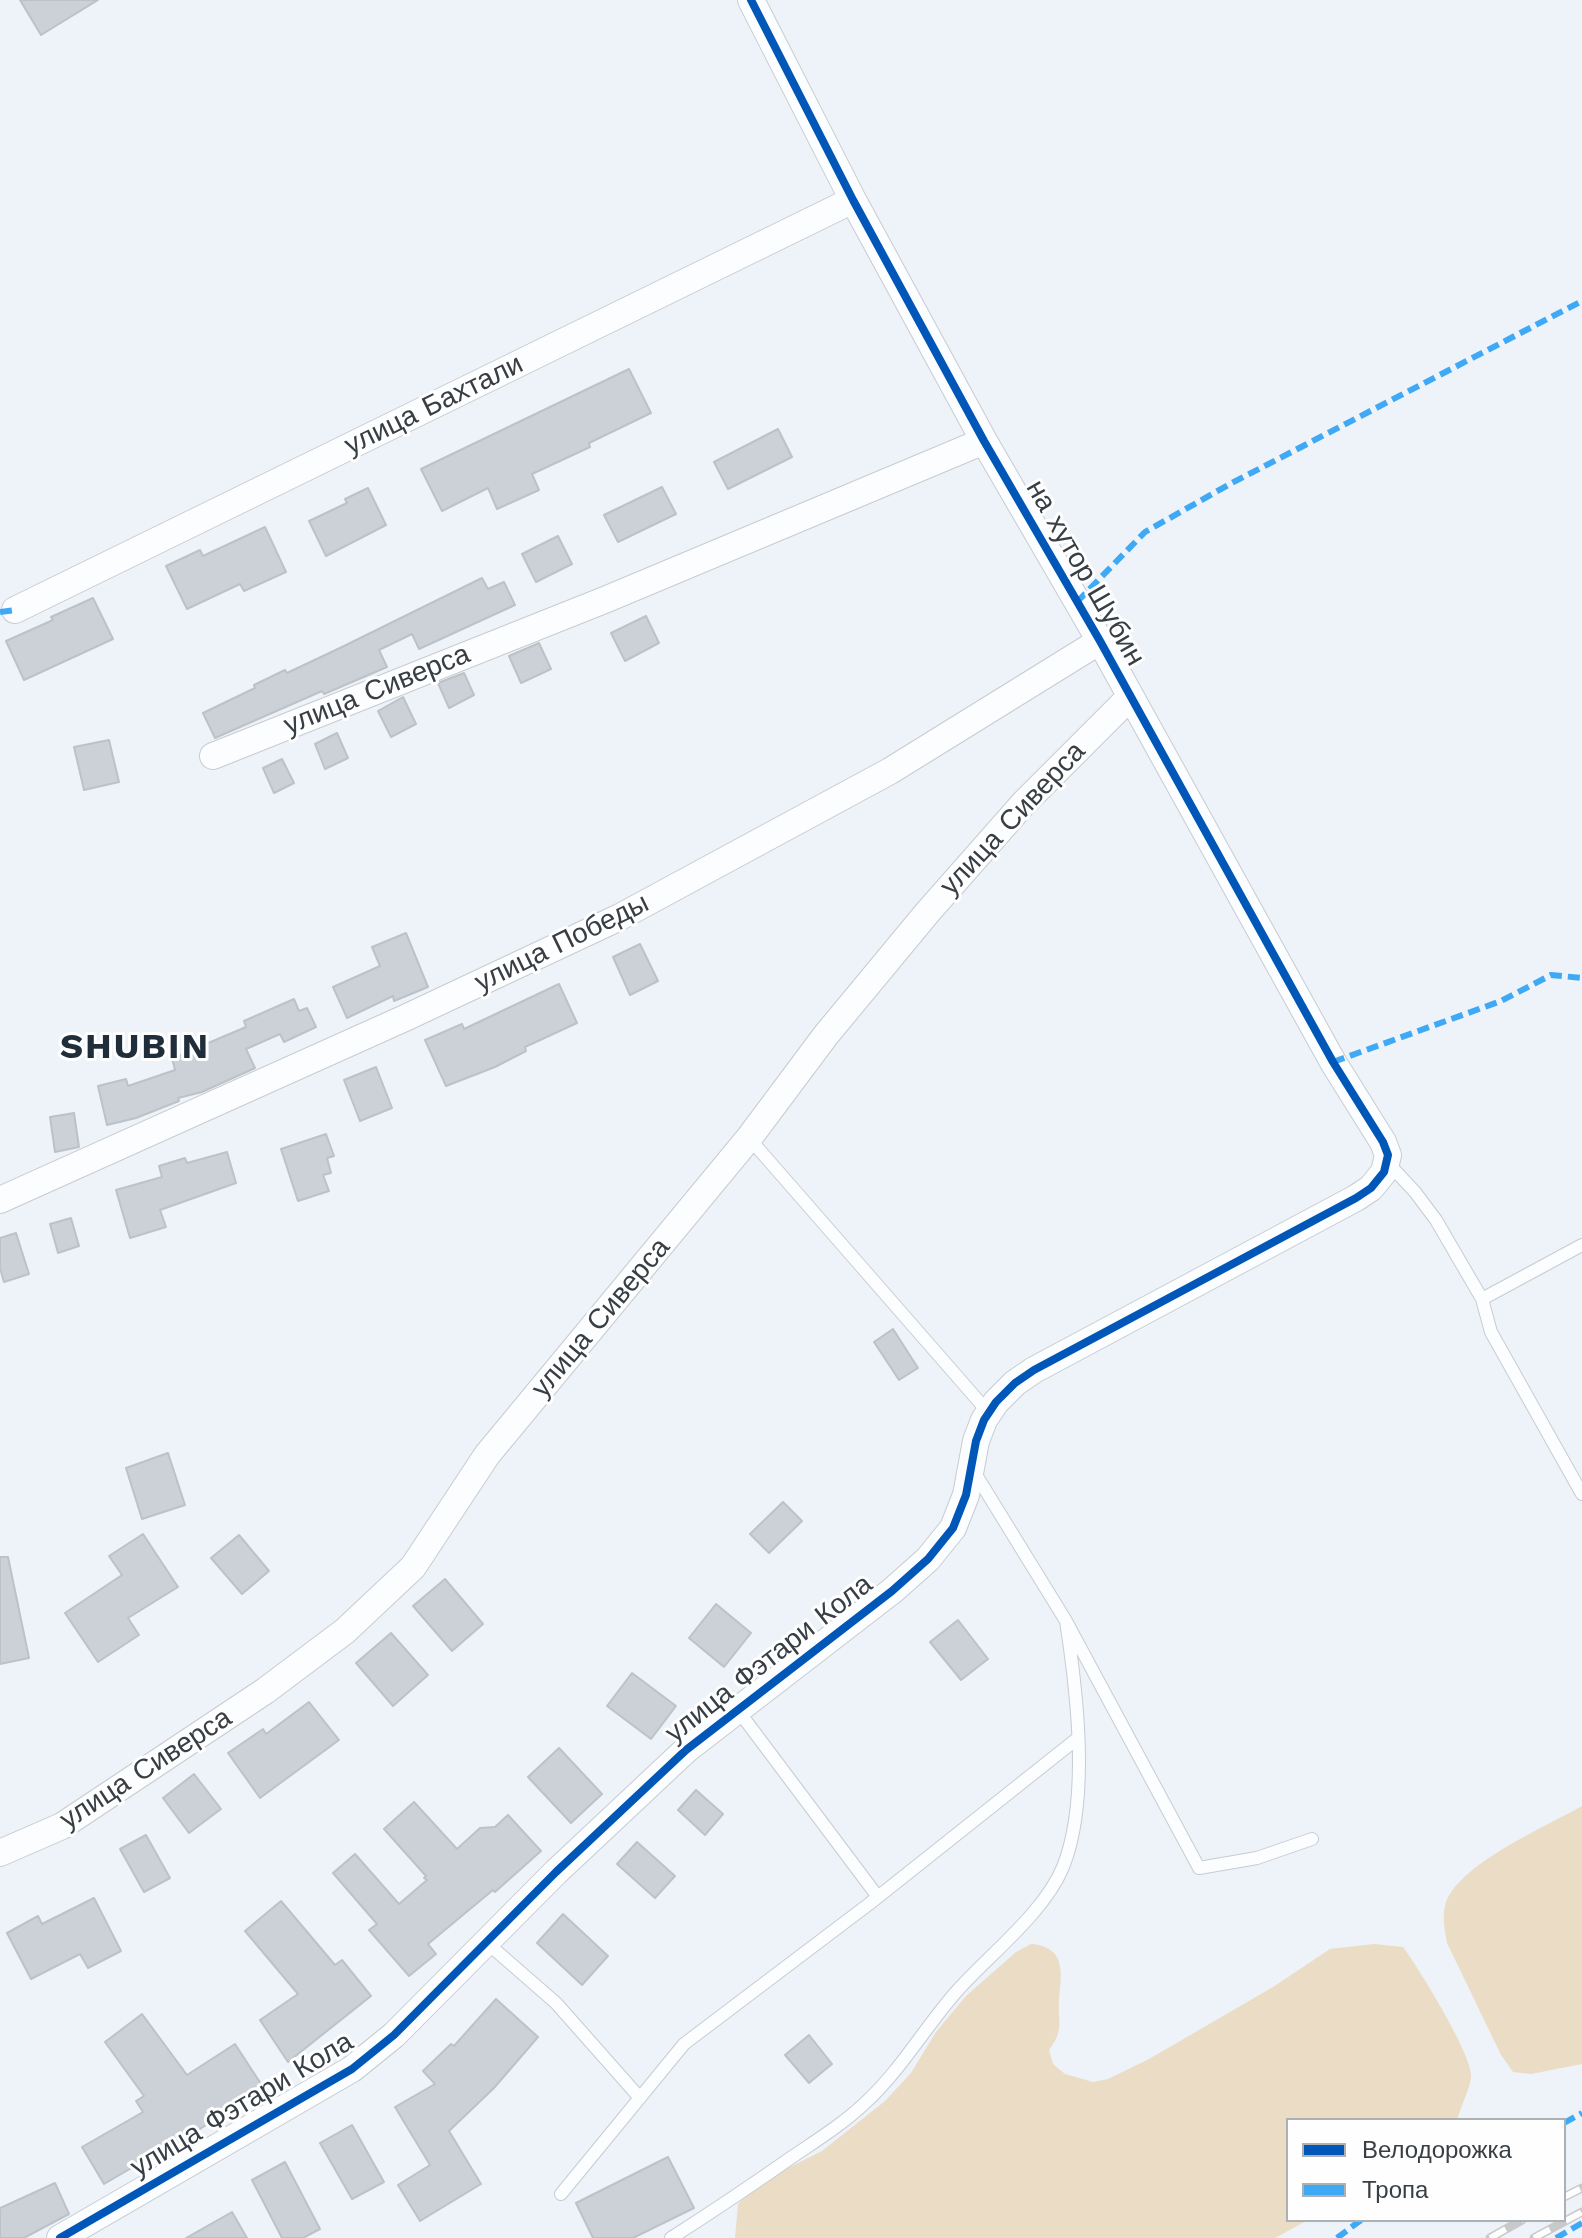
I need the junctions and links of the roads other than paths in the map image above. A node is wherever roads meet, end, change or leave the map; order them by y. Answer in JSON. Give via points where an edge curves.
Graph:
{"nodes":[{"id":1,"x":751,"y":0,"type":"edge"},
{"id":2,"x":853,"y":200,"type":"junction"},
{"id":3,"x":984,"y":441,"type":"junction"},
{"id":4,"x":15,"y":610,"type":"dead end"},
{"id":5,"x":1100,"y":641,"type":"junction"},
{"id":6,"x":1130,"y":697,"type":"junction"},
{"id":7,"x":213,"y":756,"type":"dead end"},
{"id":8,"x":749,"y":1138,"type":"junction"},
{"id":9,"x":1388,"y":1163,"type":"junction"},
{"id":10,"x":0,"y":1200,"type":"edge"},
{"id":11,"x":1582,"y":1245,"type":"edge"},
{"id":12,"x":1482,"y":1299,"type":"junction"},
{"id":13,"x":989,"y":1413,"type":"junction"},
{"id":14,"x":971,"y":1467,"type":"junction"},
{"id":15,"x":1582,"y":1494,"type":"edge"},
{"id":16,"x":1066,"y":1621,"type":"junction"},
{"id":17,"x":737,"y":1709,"type":"junction"},
{"id":18,"x":1078,"y":1738,"type":"junction"},
{"id":19,"x":1312,"y":1839,"type":"dead end"},
{"id":20,"x":0,"y":1853,"type":"edge"},
{"id":21,"x":878,"y":1897,"type":"junction"},
{"id":22,"x":486,"y":1942,"type":"junction"},
{"id":23,"x":640,"y":2098,"type":"junction"},
{"id":24,"x":561,"y":2194,"type":"dead end"},
{"id":25,"x":60,"y":2238,"type":"edge"},
{"id":26,"x":671,"y":2238,"type":"edge"}],
"edges":[{"from":1,"to":2,"type":"street","name":"на хутор Шубин"},
{"from":2,"to":3,"type":"street","name":"на хутор Шубин"},
{"from":2,"to":4,"type":"street","name":"улица Бахтали"},
{"from":3,"to":5,"type":"street","name":"на хутор Шубин"},
{"from":3,"to":7,"type":"street","name":"улица Сиверса"},
{"from":5,"to":6,"type":"street","name":"на хутор Шубин"},
{"from":5,"to":10,"type":"street","name":"улица Победы","via":[[890,771],[620,917]]},
{"from":6,"to":8,"type":"street","name":"улица Сиверса","via":[[972,860],[826,1035]]},
{"from":6,"to":9,"type":"street","name":"на хутор Шубин","via":[[1383,1142]]},
{"from":8,"to":13,"type":"lane"},
{"from":8,"to":20,"type":"street","name":"улица Сиверса","via":[[487,1455],[413,1567],[345,1631],[265,1691],[62,1826]]},
{"from":9,"to":12,"type":"lane","via":[[1436,1220]]},
{"from":9,"to":13,"type":"street","name":"улица Фэтари Кола","via":[[1381,1178],[1356,1198],[1034,1370]]},
{"from":11,"to":12,"type":"lane"},
{"from":12,"to":15,"type":"lane","via":[[1491,1332]]},
{"from":13,"to":14,"type":"street","name":"улица Фэтари Кола"},
{"from":14,"to":16,"type":"lane"},
{"from":14,"to":17,"type":"street","name":"улица Фэтари Кола","via":[[953,1528],[928,1559]]},
{"from":16,"to":18,"type":"lane"},
{"from":16,"to":19,"type":"lane","via":[[1199,1868],[1257,1858]]},
{"from":17,"to":21,"type":"lane"},
{"from":17,"to":22,"type":"street","name":"улица Фэтари Кола","via":[[686,1750]]},
{"from":18,"to":21,"type":"lane"},
{"from":18,"to":26,"type":"lane","via":[[1077,1795],[1063,1868],[1024,1924],[956,1992],[866,2102]]},
{"from":21,"to":23,"type":"lane","via":[[684,2044]]},
{"from":22,"to":23,"type":"lane","via":[[556,2003]]},
{"from":22,"to":25,"type":"street","name":"улица Фэтари Кола","via":[[394,2035],[352,2069]]},
{"from":23,"to":24,"type":"lane"}]}
